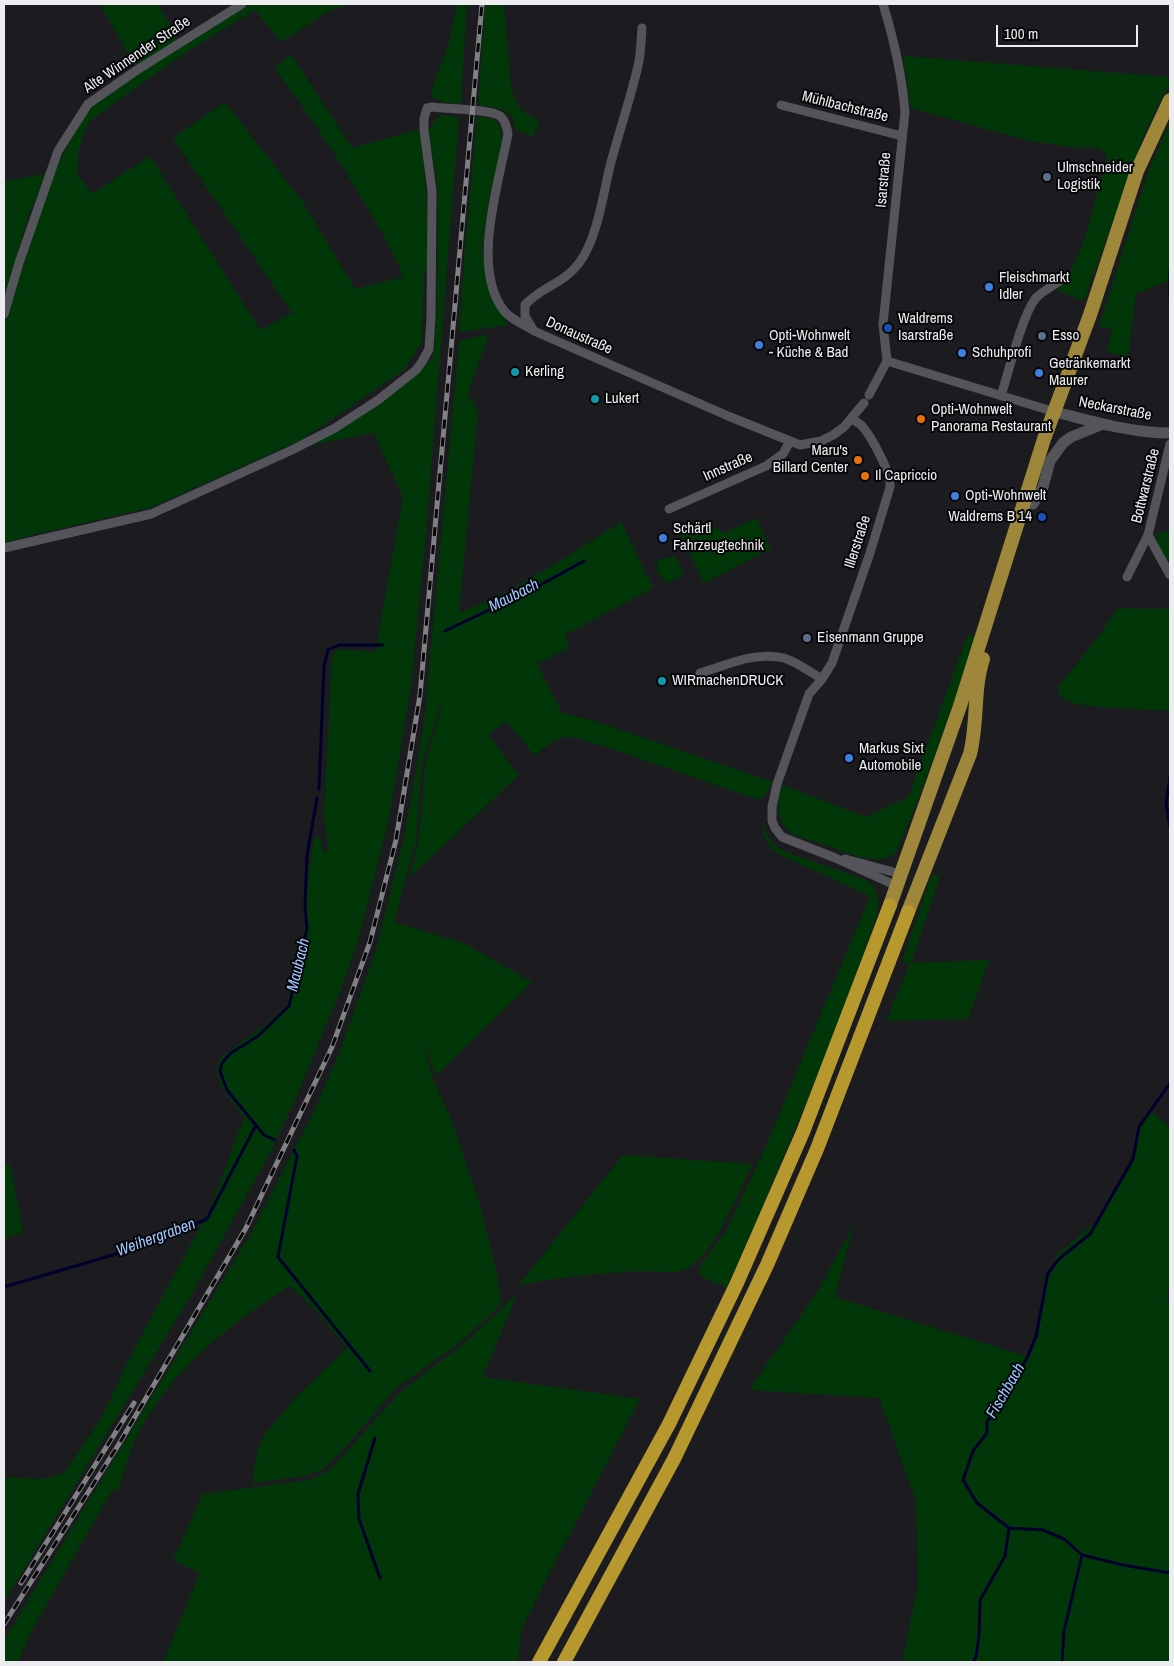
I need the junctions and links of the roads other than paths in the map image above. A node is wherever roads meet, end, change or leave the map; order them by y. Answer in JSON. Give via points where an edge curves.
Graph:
{"nodes":[{"id":1,"x":242,"y":4,"type":"edge"},
{"id":2,"x":883,"y":4,"type":"edge"},
{"id":3,"x":642,"y":28,"type":"dead end"},
{"id":4,"x":1170,"y":100,"type":"edge"},
{"id":5,"x":781,"y":105,"type":"dead end"},
{"id":6,"x":902,"y":136,"type":"junction"},
{"id":7,"x":1061,"y":280,"type":"dead end"},
{"id":8,"x":4,"y":314,"type":"edge"},
{"id":9,"x":534,"y":331,"type":"junction"},
{"id":10,"x":886,"y":361,"type":"junction"},
{"id":11,"x":1001,"y":396,"type":"junction"},
{"id":12,"x":1054,"y":412,"type":"junction"},
{"id":13,"x":852,"y":419,"type":"junction"},
{"id":14,"x":1103,"y":424,"type":"junction"},
{"id":15,"x":1170,"y":433,"type":"edge"},
{"id":16,"x":790,"y":441,"type":"junction"},
{"id":17,"x":1170,"y":444,"type":"edge"},
{"id":18,"x":1033,"y":504,"type":"junction"},
{"id":19,"x":669,"y":509,"type":"dead end"},
{"id":20,"x":1148,"y":534,"type":"junction"},
{"id":21,"x":4,"y":548,"type":"edge"},
{"id":22,"x":1170,"y":575,"type":"edge"},
{"id":23,"x":1127,"y":577,"type":"dead end"},
{"id":24,"x":700,"y":673,"type":"dead end"},
{"id":25,"x":822,"y":679,"type":"junction"},
{"id":26,"x":833,"y":856,"type":"junction"},
{"id":27,"x":899,"y":880,"type":"junction"},
{"id":28,"x":918,"y":886,"type":"junction"},
{"id":29,"x":890,"y":906,"type":"joint"},
{"id":30,"x":908,"y":912,"type":"joint"},
{"id":31,"x":539,"y":1662,"type":"edge"},
{"id":32,"x":564,"y":1662,"type":"edge"}],
"edges":[{"from":1,"to":8,"type":"street","name":"Alte Winnender Straße","via":[[88,104],[58,151]]},
{"from":2,"to":6,"type":"street","name":"Isarstraße","via":[[903,89]]},
{"from":3,"to":9,"type":"street","name":"Donaustraße","via":[[638,64],[590,245],[575,269],[525,305],[524,316]]},
{"from":4,"to":12,"type":"main road","via":[[1137,171]]},
{"from":5,"to":6,"type":"street","name":"Mühlbachstraße"},
{"from":6,"to":10,"type":"street","name":"Isarstraße","via":[[883,324]]},
{"from":7,"to":11,"type":"street","via":[[1036,298],[1032,305]]},
{"from":9,"to":16,"type":"street","name":"Donaustraße"},
{"from":9,"to":21,"type":"street","via":[[506,313],[500,304],[492,284],[487,248],[507,126],[493,113],[427,108],[424,130],[432,192],[431,318],[429,349],[416,370],[336,428],[151,514]]},
{"from":10,"to":11,"type":"street"},
{"from":10,"to":13,"type":"street","name":"Donaustraße"},
{"from":11,"to":12,"type":"street"},
{"from":12,"to":14,"type":"street","name":"Neckarstraße"},
{"from":12,"to":18,"type":"main road","via":[[1051,444]]},
{"from":12,"to":27,"type":"main road","via":[[960,706]]},
{"from":13,"to":16,"type":"street","name":"Donaustraße","via":[[821,441],[800,445]]},
{"from":13,"to":25,"type":"street","name":"Illerstraße","via":[[867,434],[890,477],[890,483],[832,663]]},
{"from":14,"to":15,"type":"street","name":"Neckarstraße"},
{"from":14,"to":18,"type":"street","via":[[1063,443],[1050,461],[1043,487]]},
{"from":16,"to":19,"type":"street","name":"Innstraße","via":[[783,454],[766,466]]},
{"from":17,"to":20,"type":"street","name":"Bottwarstraße"},
{"from":18,"to":28,"type":"main road","via":[[982,663],[970,754]]},
{"from":20,"to":22,"type":"street","name":"Bottwarstraße"},
{"from":20,"to":23,"type":"street","name":"Bottwarstraße"},
{"from":24,"to":25,"type":"street","via":[[746,658],[764,656],[784,658]]},
{"from":25,"to":26,"type":"street","name":"Illerstraße","via":[[809,694],[777,784],[772,814],[775,828],[782,837]]},
{"from":26,"to":27,"type":"street","name":"Illerstraße"},
{"from":26,"to":27,"type":"street","name":"Illerstraße"},
{"from":27,"to":28,"type":"main road"},
{"from":27,"to":29,"type":"main road"},
{"from":28,"to":30,"type":"main road"},
{"from":29,"to":31,"type":"highway","via":[[803,1132],[737,1283],[669,1424]]},
{"from":30,"to":32,"type":"highway","via":[[817,1149],[766,1265],[674,1459]]}]}
